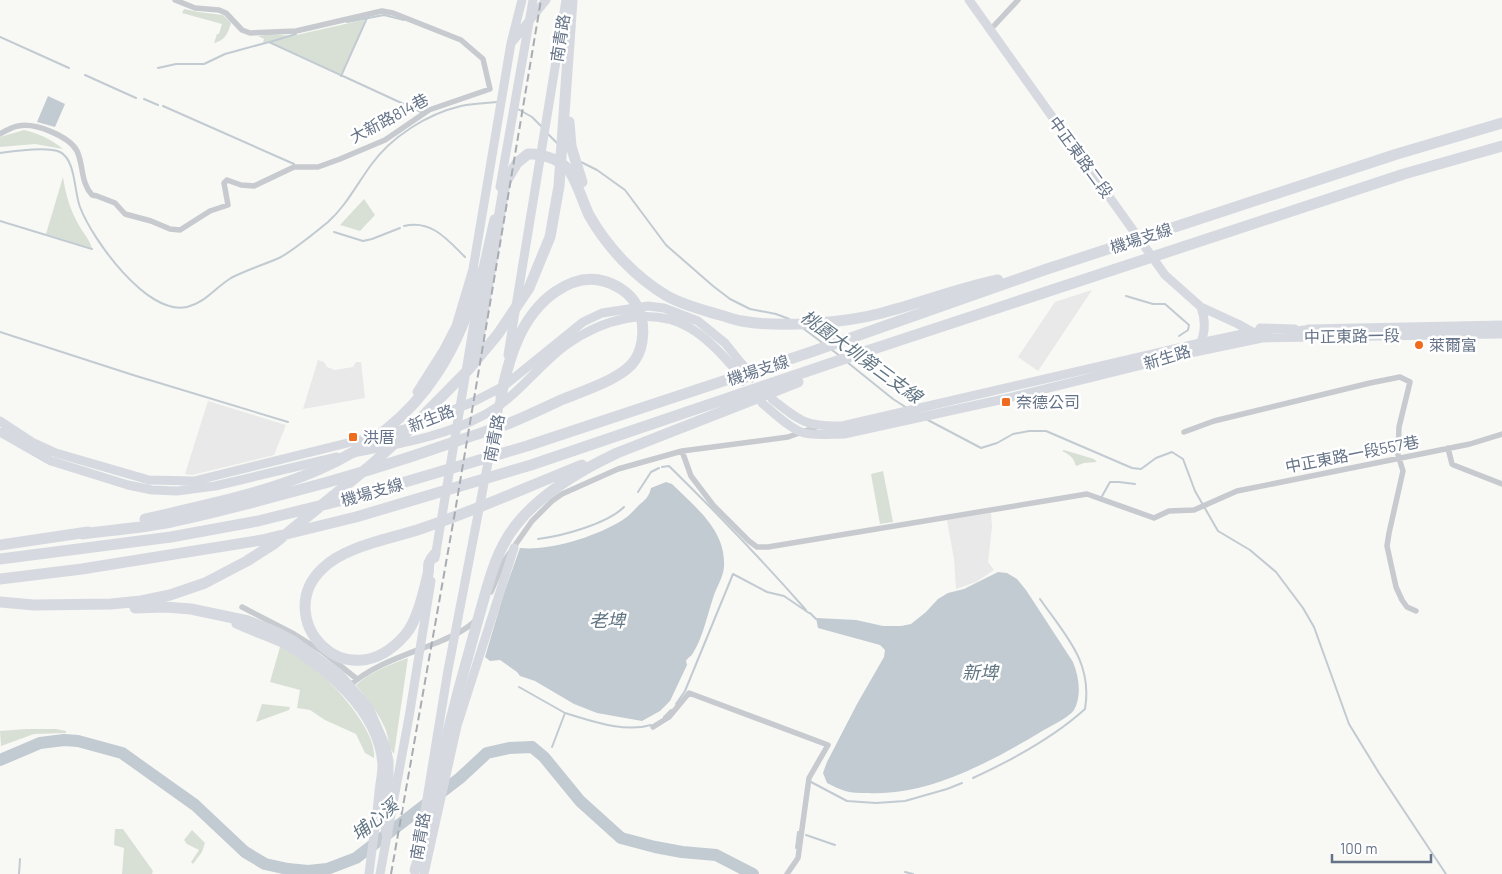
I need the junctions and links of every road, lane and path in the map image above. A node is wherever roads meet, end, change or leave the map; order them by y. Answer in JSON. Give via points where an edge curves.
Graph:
{"nodes":[{"id":1,"x":175,"y":0,"type":"edge"},
{"id":2,"x":522,"y":0,"type":"edge"},
{"id":3,"x":533,"y":0,"type":"edge"},
{"id":4,"x":546,"y":0,"type":"edge"},
{"id":5,"x":566,"y":0,"type":"edge"},
{"id":6,"x":572,"y":0,"type":"edge"},
{"id":7,"x":969,"y":0,"type":"edge"},
{"id":8,"x":1018,"y":0,"type":"edge"},
{"id":9,"x":520,"y":24,"type":"junction"},
{"id":10,"x":991,"y":29,"type":"junction"},
{"id":11,"x":566,"y":81,"type":"junction"},
{"id":12,"x":1502,"y":123,"type":"edge"},
{"id":13,"x":0,"y":134,"type":"edge"},
{"id":14,"x":1502,"y":146,"type":"edge"},
{"id":15,"x":1044,"y":270,"type":"junction"},
{"id":16,"x":482,"y":271,"type":"junction"},
{"id":17,"x":684,"y":303,"type":"junction"},
{"id":18,"x":1201,"y":307,"type":"junction"},
{"id":19,"x":1238,"y":324,"type":"junction"},
{"id":20,"x":1502,"y":325,"type":"edge"},
{"id":21,"x":1312,"y":329,"type":"junction"},
{"id":22,"x":1252,"y":332,"type":"junction"},
{"id":23,"x":1502,"y":334,"type":"edge"},
{"id":24,"x":1262,"y":338,"type":"junction"},
{"id":25,"x":1200,"y":343,"type":"junction"},
{"id":26,"x":1195,"y":352,"type":"junction"},
{"id":27,"x":735,"y":369,"type":"junction"},
{"id":28,"x":464,"y":384,"type":"junction"},
{"id":29,"x":775,"y":391,"type":"junction"},
{"id":30,"x":501,"y":396,"type":"junction"},
{"id":31,"x":747,"y":397,"type":"junction"},
{"id":32,"x":762,"y":403,"type":"tunnel mouth"},
{"id":33,"x":0,"y":421,"type":"edge"},
{"id":34,"x":819,"y":426,"type":"junction"},
{"id":35,"x":412,"y":427,"type":"junction"},
{"id":36,"x":0,"y":432,"type":"edge"},
{"id":37,"x":1184,"y":432,"type":"dead end"},
{"id":38,"x":803,"y":433,"type":"junction"},
{"id":39,"x":1502,"y":434,"type":"edge"},
{"id":40,"x":414,"y":440,"type":"junction"},
{"id":41,"x":1448,"y":448,"type":"junction"},
{"id":42,"x":682,"y":451,"type":"junction"},
{"id":43,"x":617,"y":453,"type":"junction"},
{"id":44,"x":1400,"y":458,"type":"junction"},
{"id":45,"x":1502,"y":484,"type":"edge"},
{"id":46,"x":82,"y":534,"type":"junction"},
{"id":47,"x":0,"y":545,"type":"edge"},
{"id":48,"x":514,"y":548,"type":"junction"},
{"id":49,"x":435,"y":554,"type":"junction"},
{"id":50,"x":0,"y":559,"type":"edge"},
{"id":51,"x":0,"y":579,"type":"edge"},
{"id":52,"x":1,"y":602,"type":"edge"},
{"id":53,"x":34,"y":605,"type":"junction"},
{"id":54,"x":242,"y":607,"type":"dead end"},
{"id":55,"x":1416,"y":611,"type":"dead end"},
{"id":56,"x":476,"y":621,"type":"junction"},
{"id":57,"x":236,"y":624,"type":"dead end"},
{"id":58,"x":488,"y":627,"type":"junction"},
{"id":59,"x":357,"y":679,"type":"junction"},
{"id":60,"x":344,"y":691,"type":"junction"},
{"id":61,"x":653,"y":728,"type":"dead end"},
{"id":62,"x":387,"y":834,"type":"junction"},
{"id":63,"x":417,"y":873,"type":"edge"},
{"id":64,"x":369,"y":874,"type":"edge"},
{"id":65,"x":380,"y":874,"type":"edge"},
{"id":66,"x":787,"y":874,"type":"edge"}],
"edges":[{"from":1,"to":13,"type":"street","name":"大新路814巷","via":[[195,8],[226,13],[242,30],[250,33],[296,31],[382,11],[393,13],[461,40],[483,59],[490,89],[429,110],[385,140],[340,159],[318,166],[294,168],[254,186],[227,180],[224,183],[228,205],[210,211],[180,230],[125,214],[114,203],[92,195],[85,187],[77,152],[55,133],[28,125]]},
{"from":2,"to":9,"type":"main road","name":"南青路"},
{"from":3,"to":16,"type":"main road","name":"南青路","via":[[497,206]]},
{"from":4,"to":9,"type":"main road","name":"南青路"},
{"from":5,"to":30,"type":"main road","name":"南青路"},
{"from":6,"to":11,"type":"highway"},
{"from":7,"to":10,"type":"main road","name":"中正東路二段"},
{"from":8,"to":10,"type":"street"},
{"from":9,"to":35,"type":"main road","name":"南青路","via":[[511,43],[473,269],[456,326],[444,351],[412,399]]},
{"from":10,"to":18,"type":"main road","name":"中正東路二段","via":[[1165,275]]},
{"from":11,"to":17,"type":"highway","via":[[571,146],[600,220],[637,265]]},
{"from":11,"to":53,"type":"highway","via":[[559,186],[550,237],[529,288],[498,334],[439,400],[371,466],[294,528],[247,561],[205,583],[140,601],[101,605]]},
{"from":12,"to":15,"type":"highway","name":"機場支線","via":[[1397,154]]},
{"from":14,"to":29,"type":"highway","name":"機場支線","via":[[1404,174],[925,333],[830,366]]},
{"from":15,"to":17,"type":"highway","via":[[968,286],[881,313],[826,322],[763,324],[741,321]]},
{"from":15,"to":27,"type":"highway","name":"機場支線","via":[[761,369]]},
{"from":16,"to":28,"type":"main road","name":"南青路"},
{"from":16,"to":46,"type":"highway","via":[[463,327],[437,373],[422,394],[374,441],[329,466],[261,490]]},
{"from":17,"to":28,"type":"highway","via":[[654,287],[618,254],[590,216],[569,171],[552,158],[528,154],[517,162],[505,183],[478,346],[473,370]]},
{"from":18,"to":19,"type":"main road","name":"中正東路一段"},
{"from":18,"to":25,"type":"main road","via":[[1205,319]]},
{"from":19,"to":21,"type":"main road","name":"中正東路一段"},
{"from":19,"to":22,"type":"main road","name":"中正東路一段"},
{"from":20,"to":21,"type":"main road","name":"中正東路一段"},
{"from":21,"to":22,"type":"main road","name":"中正東路一段","via":[[1280,334]]},
{"from":22,"to":24,"type":"main road","name":"中正東路一段"},
{"from":22,"to":25,"type":"main road","name":"中正東路一段"},
{"from":23,"to":24,"type":"main road","name":"中正東路一段"},
{"from":24,"to":26,"type":"main road","name":"中正東路一段"},
{"from":25,"to":26,"type":"main road","name":"新生路"},
{"from":25,"to":34,"type":"main road","name":"新生路","via":[[842,426]]},
{"from":26,"to":38,"type":"main road","name":"新生路","via":[[844,434]]},
{"from":27,"to":35,"type":"main road","name":"新生路","via":[[724,343],[698,322],[664,308],[648,306],[602,314],[584,322],[504,386]]},
{"from":27,"to":40,"type":"main road","name":"新生路","via":[[690,328],[666,318],[619,319],[596,327],[565,346],[512,396],[482,416]]},
{"from":27,"to":50,"type":"highway","name":"機場支線","via":[[527,446],[351,498],[258,521],[171,537]]},
{"from":28,"to":49,"type":"main road","name":"南青路"},
{"from":29,"to":31,"type":"highway","name":"機場支線"},
{"from":29,"to":34,"type":"main road","name":"新生路","via":[[790,413],[806,423]]},
{"from":30,"to":46,"type":"highway","via":[[516,341],[528,319],[552,294],[562,287],[592,279],[614,285],[630,297],[639,310],[642,335],[641,348],[626,370],[508,424],[390,464],[240,506],[170,522]]},
{"from":30,"to":63,"type":"main road","name":"南青路","via":[[448,670]]},
{"from":31,"to":43,"type":"highway"},
{"from":31,"to":51,"type":"highway","name":"機場支線","via":[[356,518],[262,540],[91,568]]},
{"from":32,"to":38,"type":"main road","name":"新生路"},
{"from":33,"to":35,"type":"main road","name":"新生路","via":[[56,453],[150,480],[176,482],[194,481]]},
{"from":34,"to":38,"type":"street"},
{"from":35,"to":40,"type":"main road","name":"南青路"},
{"from":36,"to":40,"type":"main road","name":"新生路","via":[[51,461],[128,485],[177,491],[215,486]]},
{"from":37,"to":44,"type":"street","via":[[1214,421],[1400,377],[1410,382],[1399,426]]},
{"from":38,"to":42,"type":"street"},
{"from":39,"to":41,"type":"street","name":"中正東路一段557巷"},
{"from":41,"to":44,"type":"street","name":"中正東路一段557巷"},
{"from":41,"to":45,"type":"street","via":[[1452,464]]},
{"from":42,"to":44,"type":"street","name":"中正東路一段557巷","via":[[690,476],[699,489],[757,547],[1087,494],[1154,518],[1168,511],[1194,510],[1237,491]]},
{"from":42,"to":48,"type":"street","via":[[618,469],[562,494],[532,521]]},
{"from":43,"to":49,"type":"highway","via":[[424,528],[346,552],[322,569],[309,587],[305,613],[313,635],[336,656],[365,660],[379,657],[407,633],[420,600],[429,563]]},
{"from":43,"to":63,"type":"highway","via":[[574,476],[530,509],[516,525],[494,566],[449,725]]},
{"from":44,"to":55,"type":"street","via":[[1403,471],[1387,546],[1396,587],[1407,606]]},
{"from":46,"to":47,"type":"highway"},
{"from":48,"to":56,"type":"street","via":[[504,561]]},
{"from":48,"to":58,"type":"main road"},
{"from":49,"to":62,"type":"main road","name":"南青路"},
{"from":52,"to":53,"type":"highway"},
{"from":53,"to":62,"type":"highway","via":[[73,611],[192,609],[259,625],[307,650],[338,674],[368,708],[376,723],[388,761],[384,812]]},
{"from":54,"to":59,"type":"street","via":[[323,652]]},
{"from":56,"to":58,"type":"main road"},
{"from":56,"to":59,"type":"street","via":[[448,638]]},
{"from":57,"to":60,"type":"main road","via":[[280,642],[303,656]]},
{"from":58,"to":63,"type":"main road"},
{"from":59,"to":60,"type":"street"},
{"from":60,"to":64,"type":"main road","via":[[373,730],[382,765]]},
{"from":61,"to":66,"type":"street","via":[[669,717],[689,693],[828,745],[809,778],[798,858]]},
{"from":62,"to":65,"type":"main road","name":"南青路"}]}
